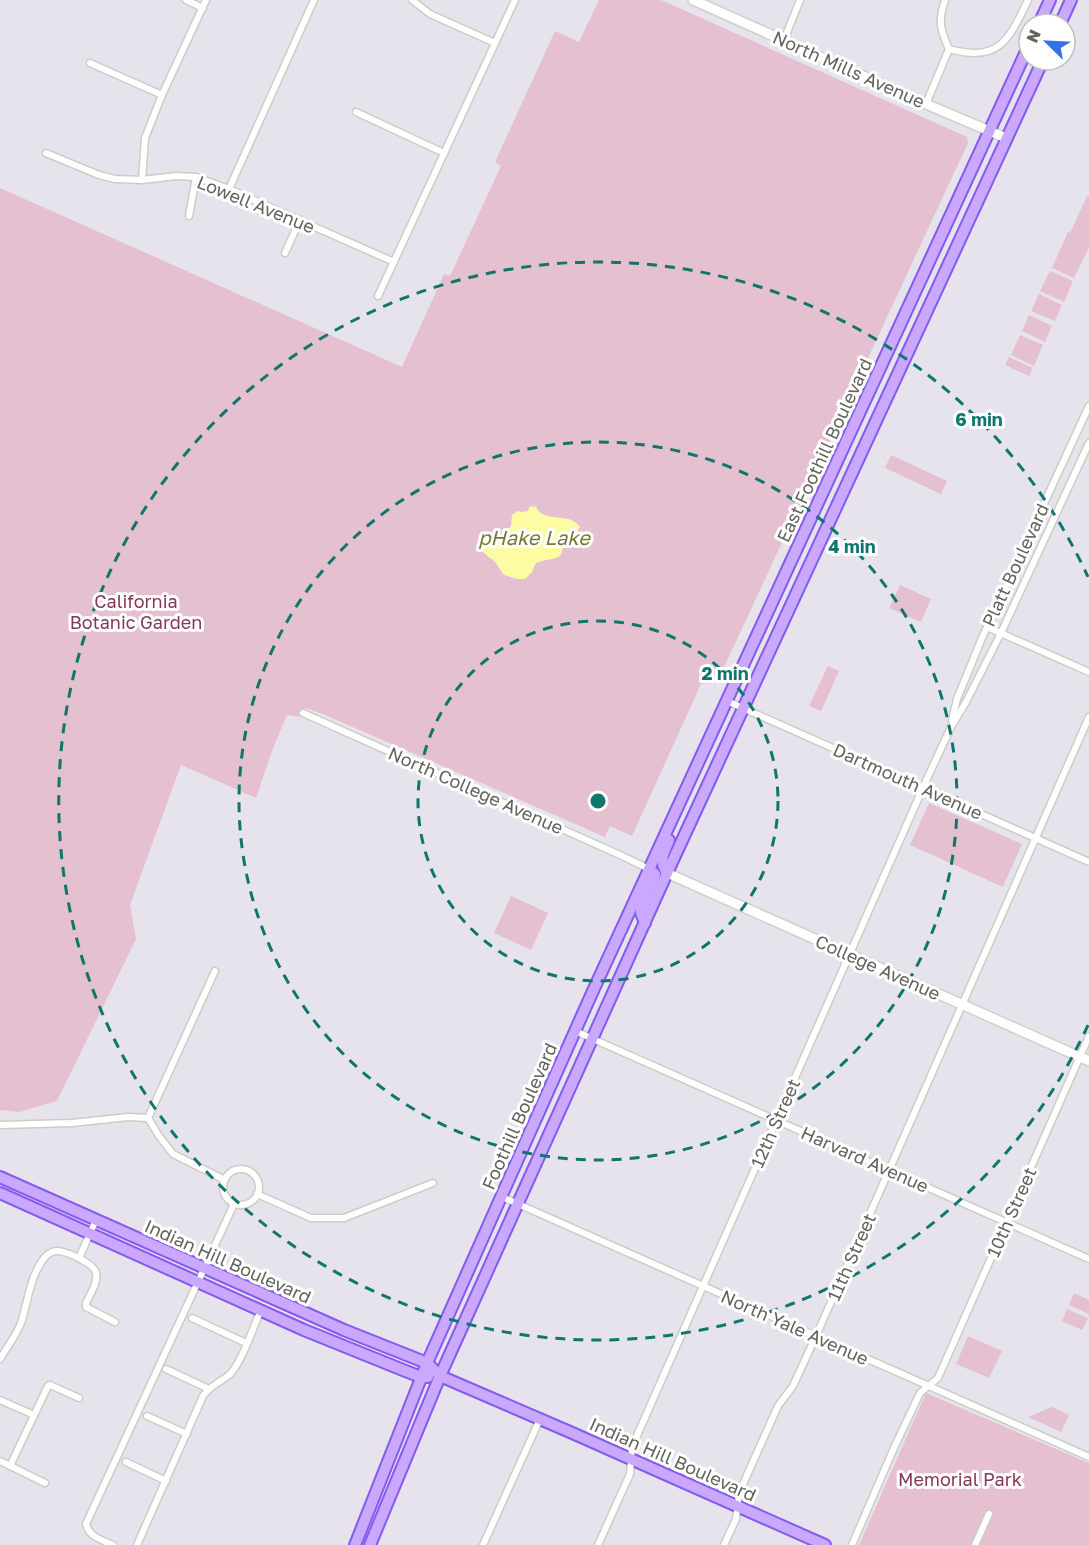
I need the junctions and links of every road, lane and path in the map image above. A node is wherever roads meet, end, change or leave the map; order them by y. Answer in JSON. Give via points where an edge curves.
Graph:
{"nodes":[{"id":1,"x":186,"y":0,"type":"edge"},
{"id":2,"x":206,"y":0,"type":"edge"},
{"id":3,"x":314,"y":0,"type":"edge"},
{"id":4,"x":412,"y":0,"type":"edge"},
{"id":5,"x":515,"y":0,"type":"edge"},
{"id":6,"x":693,"y":0,"type":"edge"},
{"id":7,"x":800,"y":0,"type":"edge"},
{"id":8,"x":945,"y":0,"type":"edge"},
{"id":9,"x":1028,"y":0,"type":"edge"},
{"id":10,"x":203,"y":8,"type":"junction"},
{"id":11,"x":784,"y":40,"type":"junction"},
{"id":12,"x":495,"y":44,"type":"junction"},
{"id":13,"x":949,"y":49,"type":"junction"},
{"id":14,"x":90,"y":63,"type":"dead end"},
{"id":15,"x":1017,"y":71,"type":"edge"},
{"id":16,"x":1037,"y":72,"type":"edge"},
{"id":17,"x":162,"y":95,"type":"junction"},
{"id":18,"x":926,"y":104,"type":"junction"},
{"id":19,"x":356,"y":112,"type":"dead end"},
{"id":20,"x":990,"y":131,"type":"junction"},
{"id":21,"x":1006,"y":138,"type":"junction"},
{"id":22,"x":46,"y":153,"type":"dead end"},
{"id":23,"x":444,"y":153,"type":"junction"},
{"id":24,"x":196,"y":177,"type":"junction"},
{"id":25,"x":142,"y":180,"type":"junction"},
{"id":26,"x":229,"y":189,"type":"junction"},
{"id":27,"x":189,"y":216,"type":"dead end"},
{"id":28,"x":300,"y":220,"type":"junction"},
{"id":29,"x":285,"y":253,"type":"dead end"},
{"id":30,"x":394,"y":262,"type":"junction"},
{"id":31,"x":378,"y":296,"type":"dead end"},
{"id":32,"x":1089,"y":406,"type":"edge"},
{"id":33,"x":1089,"y":443,"type":"edge"},
{"id":34,"x":987,"y":627,"type":"junction"},
{"id":35,"x":1001,"y":633,"type":"junction"},
{"id":36,"x":1089,"y":672,"type":"edge"},
{"id":37,"x":727,"y":701,"type":"junction"},
{"id":38,"x":743,"y":708,"type":"junction"},
{"id":39,"x":303,"y":713,"type":"dead end"},
{"id":40,"x":1089,"y":717,"type":"edge"},
{"id":41,"x":951,"y":727,"type":"junction"},
{"id":42,"x":923,"y":789,"type":"junction"},
{"id":43,"x":675,"y":813,"type":"junction"},
{"id":44,"x":1036,"y":838,"type":"junction"},
{"id":45,"x":1089,"y":862,"type":"edge"},
{"id":46,"x":649,"y":869,"type":"junction"},
{"id":47,"x":667,"y":873,"type":"junction"},
{"id":48,"x":645,"y":923,"type":"junction"},
{"id":49,"x":850,"y":954,"type":"junction"},
{"id":50,"x":215,"y":971,"type":"dead end"},
{"id":51,"x":962,"y":1004,"type":"junction"},
{"id":52,"x":575,"y":1031,"type":"junction"},
{"id":53,"x":1089,"y":1036,"type":"edge"},
{"id":54,"x":592,"y":1039,"type":"junction"},
{"id":55,"x":1084,"y":1059,"type":"edge"},
{"id":56,"x":148,"y":1118,"type":"junction"},
{"id":57,"x":776,"y":1120,"type":"junction"},
{"id":58,"x":0,"y":1125,"type":"edge"},
{"id":59,"x":890,"y":1171,"type":"junction"},
{"id":60,"x":0,"y":1177,"type":"edge"},
{"id":61,"x":225,"y":1180,"type":"junction"},
{"id":62,"x":433,"y":1183,"type":"dead end"},
{"id":63,"x":0,"y":1193,"type":"edge"},
{"id":64,"x":257,"y":1194,"type":"junction"},
{"id":65,"x":501,"y":1196,"type":"junction"},
{"id":66,"x":518,"y":1203,"type":"junction"},
{"id":67,"x":234,"y":1204,"type":"junction"},
{"id":68,"x":96,"y":1220,"type":"junction"},
{"id":69,"x":1006,"y":1222,"type":"junction"},
{"id":70,"x":90,"y":1233,"type":"junction"},
{"id":71,"x":79,"y":1258,"type":"junction"},
{"id":72,"x":1089,"y":1259,"type":"edge"},
{"id":73,"x":204,"y":1268,"type":"junction"},
{"id":74,"x":197,"y":1281,"type":"junction"},
{"id":75,"x":703,"y":1286,"type":"junction"},
{"id":76,"x":261,"y":1310,"type":"junction"},
{"id":77,"x":192,"y":1318,"type":"dead end"},
{"id":78,"x":115,"y":1322,"type":"dead end"},
{"id":79,"x":816,"y":1336,"type":"junction"},
{"id":80,"x":246,"y":1343,"type":"junction"},
{"id":81,"x":0,"y":1359,"type":"edge"},
{"id":82,"x":427,"y":1363,"type":"junction"},
{"id":83,"x":166,"y":1369,"type":"dead end"},
{"id":84,"x":441,"y":1376,"type":"junction"},
{"id":85,"x":421,"y":1377,"type":"junction"},
{"id":86,"x":929,"y":1386,"type":"junction"},
{"id":87,"x":208,"y":1389,"type":"junction"},
{"id":88,"x":80,"y":1398,"type":"dead end"},
{"id":89,"x":0,"y":1400,"type":"edge"},
{"id":90,"x":34,"y":1415,"type":"junction"},
{"id":91,"x":147,"y":1416,"type":"dead end"},
{"id":92,"x":540,"y":1419,"type":"junction"},
{"id":93,"x":187,"y":1434,"type":"junction"},
{"id":94,"x":1089,"y":1456,"type":"edge"},
{"id":95,"x":632,"y":1459,"type":"junction"},
{"id":96,"x":0,"y":1461,"type":"edge"},
{"id":97,"x":126,"y":1462,"type":"dead end"},
{"id":98,"x":10,"y":1466,"type":"junction"},
{"id":99,"x":166,"y":1481,"type":"junction"},
{"id":100,"x":45,"y":1483,"type":"dead end"},
{"id":101,"x":738,"y":1506,"type":"junction"},
{"id":102,"x":989,"y":1514,"type":"dead end"},
{"id":103,"x":113,"y":1545,"type":"edge"},
{"id":104,"x":137,"y":1545,"type":"edge"},
{"id":105,"x":355,"y":1545,"type":"edge"},
{"id":106,"x":370,"y":1545,"type":"edge"},
{"id":107,"x":483,"y":1545,"type":"edge"},
{"id":108,"x":598,"y":1545,"type":"edge"},
{"id":109,"x":724,"y":1545,"type":"edge"},
{"id":110,"x":825,"y":1545,"type":"edge"},
{"id":111,"x":852,"y":1545,"type":"edge"},
{"id":112,"x":975,"y":1545,"type":"edge"}],
"edges":[{"from":1,"to":10,"type":"street"},
{"from":2,"to":10,"type":"street"},
{"from":3,"to":26,"type":"street"},
{"from":4,"to":12,"type":"street","via":[[430,14]]},
{"from":5,"to":12,"type":"street"},
{"from":6,"to":11,"type":"street","name":"North Mills Avenue"},
{"from":7,"to":11,"type":"street"},
{"from":8,"to":13,"type":"street","via":[[941,33]]},
{"from":9,"to":13,"type":"street","via":[[1003,44],[986,53]]},
{"from":10,"to":17,"type":"street"},
{"from":11,"to":18,"type":"street","name":"North Mills Avenue"},
{"from":12,"to":23,"type":"street"},
{"from":13,"to":18,"type":"street"},
{"from":14,"to":17,"type":"street"},
{"from":15,"to":20,"type":"main road","name":"East Foothill Boulevard"},
{"from":16,"to":21,"type":"main road","name":"East Foothill Boulevard"},
{"from":17,"to":25,"type":"street","via":[[145,138]]},
{"from":18,"to":20,"type":"street","name":"North Mills Avenue"},
{"from":19,"to":23,"type":"street"},
{"from":20,"to":21,"type":"street","name":"North Mills Avenue"},
{"from":20,"to":37,"type":"main road","name":"East Foothill Boulevard"},
{"from":21,"to":38,"type":"main road","name":"East Foothill Boulevard"},
{"from":22,"to":25,"type":"street","name":"Lowell Avenue","via":[[99,175]]},
{"from":23,"to":30,"type":"street"},
{"from":24,"to":25,"type":"street","name":"Lowell Avenue"},
{"from":24,"to":26,"type":"street","name":"Lowell Avenue"},
{"from":24,"to":27,"type":"street"},
{"from":26,"to":28,"type":"street","name":"Lowell Avenue"},
{"from":28,"to":29,"type":"street"},
{"from":28,"to":30,"type":"street","name":"Lowell Avenue"},
{"from":30,"to":31,"type":"street"},
{"from":32,"to":34,"type":"street","name":"Platt Boulevard"},
{"from":33,"to":35,"type":"street","name":"Platt Boulevard"},
{"from":34,"to":35,"type":"street"},
{"from":34,"to":41,"type":"street","name":"Platt Boulevard","via":[[957,699]]},
{"from":35,"to":36,"type":"street"},
{"from":35,"to":41,"type":"street","name":"Platt Boulevard"},
{"from":37,"to":38,"type":"street","name":"Dartmouth Avenue"},
{"from":37,"to":43,"type":"main road","name":"East Foothill Boulevard"},
{"from":38,"to":42,"type":"street","name":"Dartmouth Avenue"},
{"from":38,"to":47,"type":"main road","name":"East Foothill Boulevard"},
{"from":39,"to":46,"type":"street","name":"North College Avenue"},
{"from":40,"to":44,"type":"street"},
{"from":41,"to":42,"type":"street","name":"Platt Boulevard"},
{"from":42,"to":44,"type":"street","name":"Dartmouth Avenue"},
{"from":42,"to":49,"type":"street","name":"12th Street"},
{"from":43,"to":46,"type":"main road","name":"East Foothill Boulevard"},
{"from":43,"to":47,"type":"main road","via":[[662,859]]},
{"from":44,"to":45,"type":"street","name":"Dartmouth Avenue"},
{"from":44,"to":51,"type":"street","name":"11th Street"},
{"from":46,"to":48,"type":"main road","via":[[655,874],[641,908]]},
{"from":46,"to":52,"type":"main road","name":"Foothill Boulevard"},
{"from":47,"to":48,"type":"main road","name":"Foothill Boulevard"},
{"from":47,"to":49,"type":"street","name":"College Avenue"},
{"from":48,"to":54,"type":"main road","name":"Foothill Boulevard"},
{"from":49,"to":51,"type":"street","name":"College Avenue"},
{"from":49,"to":57,"type":"street","name":"12th Street"},
{"from":50,"to":56,"type":"street"},
{"from":51,"to":55,"type":"street","name":"College Avenue"},
{"from":51,"to":59,"type":"street","name":"11th Street"},
{"from":52,"to":54,"type":"street","name":"Harvard Avenue"},
{"from":52,"to":65,"type":"main road","name":"Foothill Boulevard"},
{"from":53,"to":55,"type":"street","name":"10th Street"},
{"from":54,"to":57,"type":"street","name":"Harvard Avenue"},
{"from":54,"to":66,"type":"main road","name":"Foothill Boulevard"},
{"from":55,"to":69,"type":"street","name":"10th Street"},
{"from":56,"to":58,"type":"street"},
{"from":56,"to":61,"type":"street","via":[[173,1154]]},
{"from":57,"to":59,"type":"street","name":"Harvard Avenue"},
{"from":57,"to":75,"type":"street","name":"12th Street"},
{"from":59,"to":69,"type":"street","name":"Harvard Avenue"},
{"from":59,"to":79,"type":"street","name":"11th Street"},
{"from":60,"to":68,"type":"main road","name":"Indian Hill Boulevard"},
{"from":61,"to":64,"type":"street","via":[[235,1171],[248,1171],[258,1181]]},
{"from":61,"to":67,"type":"street","via":[[225,1194]]},
{"from":62,"to":64,"type":"street","via":[[344,1218],[311,1218]]},
{"from":63,"to":70,"type":"main road","name":"Indian Hill Boulevard"},
{"from":64,"to":67,"type":"street","via":[[248,1204]]},
{"from":65,"to":66,"type":"street","name":"North Yale Avenue"},
{"from":65,"to":82,"type":"main road","name":"Foothill Boulevard"},
{"from":66,"to":75,"type":"street","name":"North Yale Avenue"},
{"from":66,"to":84,"type":"main road","name":"Foothill Boulevard"},
{"from":67,"to":73,"type":"street"},
{"from":68,"to":70,"type":"street"},
{"from":68,"to":73,"type":"main road","name":"Indian Hill Boulevard"},
{"from":69,"to":72,"type":"street","name":"Harvard Avenue"},
{"from":69,"to":86,"type":"street","name":"10th Street","via":[[938,1378]]},
{"from":70,"to":71,"type":"street"},
{"from":70,"to":74,"type":"main road","name":"Indian Hill Boulevard"},
{"from":71,"to":78,"type":"street","via":[[95,1269],[96,1275],[86,1307]]},
{"from":71,"to":81,"type":"street","via":[[60,1251],[46,1256],[19,1326]]},
{"from":73,"to":74,"type":"street"},
{"from":73,"to":82,"type":"main road","name":"Indian Hill Boulevard"},
{"from":74,"to":76,"type":"main road","name":"Indian Hill Boulevard"},
{"from":74,"to":103,"type":"street","via":[[86,1524],[94,1537]]},
{"from":75,"to":79,"type":"street","name":"North Yale Avenue"},
{"from":75,"to":95,"type":"street","name":"12th Street","via":[[632,1447]]},
{"from":76,"to":80,"type":"street"},
{"from":76,"to":85,"type":"main road","name":"Indian Hill Boulevard"},
{"from":77,"to":80,"type":"street"},
{"from":79,"to":86,"type":"street","name":"North Yale Avenue"},
{"from":79,"to":101,"type":"street","name":"11th Street","via":[[793,1386],[778,1406],[739,1493]]},
{"from":80,"to":87,"type":"street","via":[[229,1375]]},
{"from":82,"to":84,"type":"main road","name":"Indian Hill Boulevard"},
{"from":82,"to":85,"type":"main road","name":"Foothill Boulevard"},
{"from":83,"to":87,"type":"street"},
{"from":84,"to":85,"type":"main road","name":"Indian Hill Boulevard"},
{"from":84,"to":92,"type":"main road","name":"Indian Hill Boulevard"},
{"from":84,"to":106,"type":"main road","name":"Foothill Boulevard"},
{"from":85,"to":105,"type":"main road","name":"Foothill Boulevard"},
{"from":86,"to":94,"type":"street","name":"North Yale Avenue"},
{"from":86,"to":111,"type":"street","name":"10th Street","via":[[920,1393]]},
{"from":87,"to":93,"type":"street"},
{"from":88,"to":90,"type":"street","via":[[50,1384]]},
{"from":89,"to":90,"type":"street"},
{"from":90,"to":98,"type":"street"},
{"from":91,"to":93,"type":"street"},
{"from":92,"to":95,"type":"main road","name":"Indian Hill Boulevard"},
{"from":92,"to":107,"type":"street"},
{"from":93,"to":99,"type":"street"},
{"from":95,"to":101,"type":"main road","name":"Indian Hill Boulevard"},
{"from":95,"to":108,"type":"street","name":"12th Street","via":[[630,1474]]},
{"from":96,"to":98,"type":"street"},
{"from":97,"to":99,"type":"street"},
{"from":98,"to":100,"type":"street"},
{"from":99,"to":104,"type":"street"},
{"from":101,"to":109,"type":"street","name":"11th Street"},
{"from":101,"to":110,"type":"main road","name":"Indian Hill Boulevard"},
{"from":102,"to":112,"type":"street"}]}
